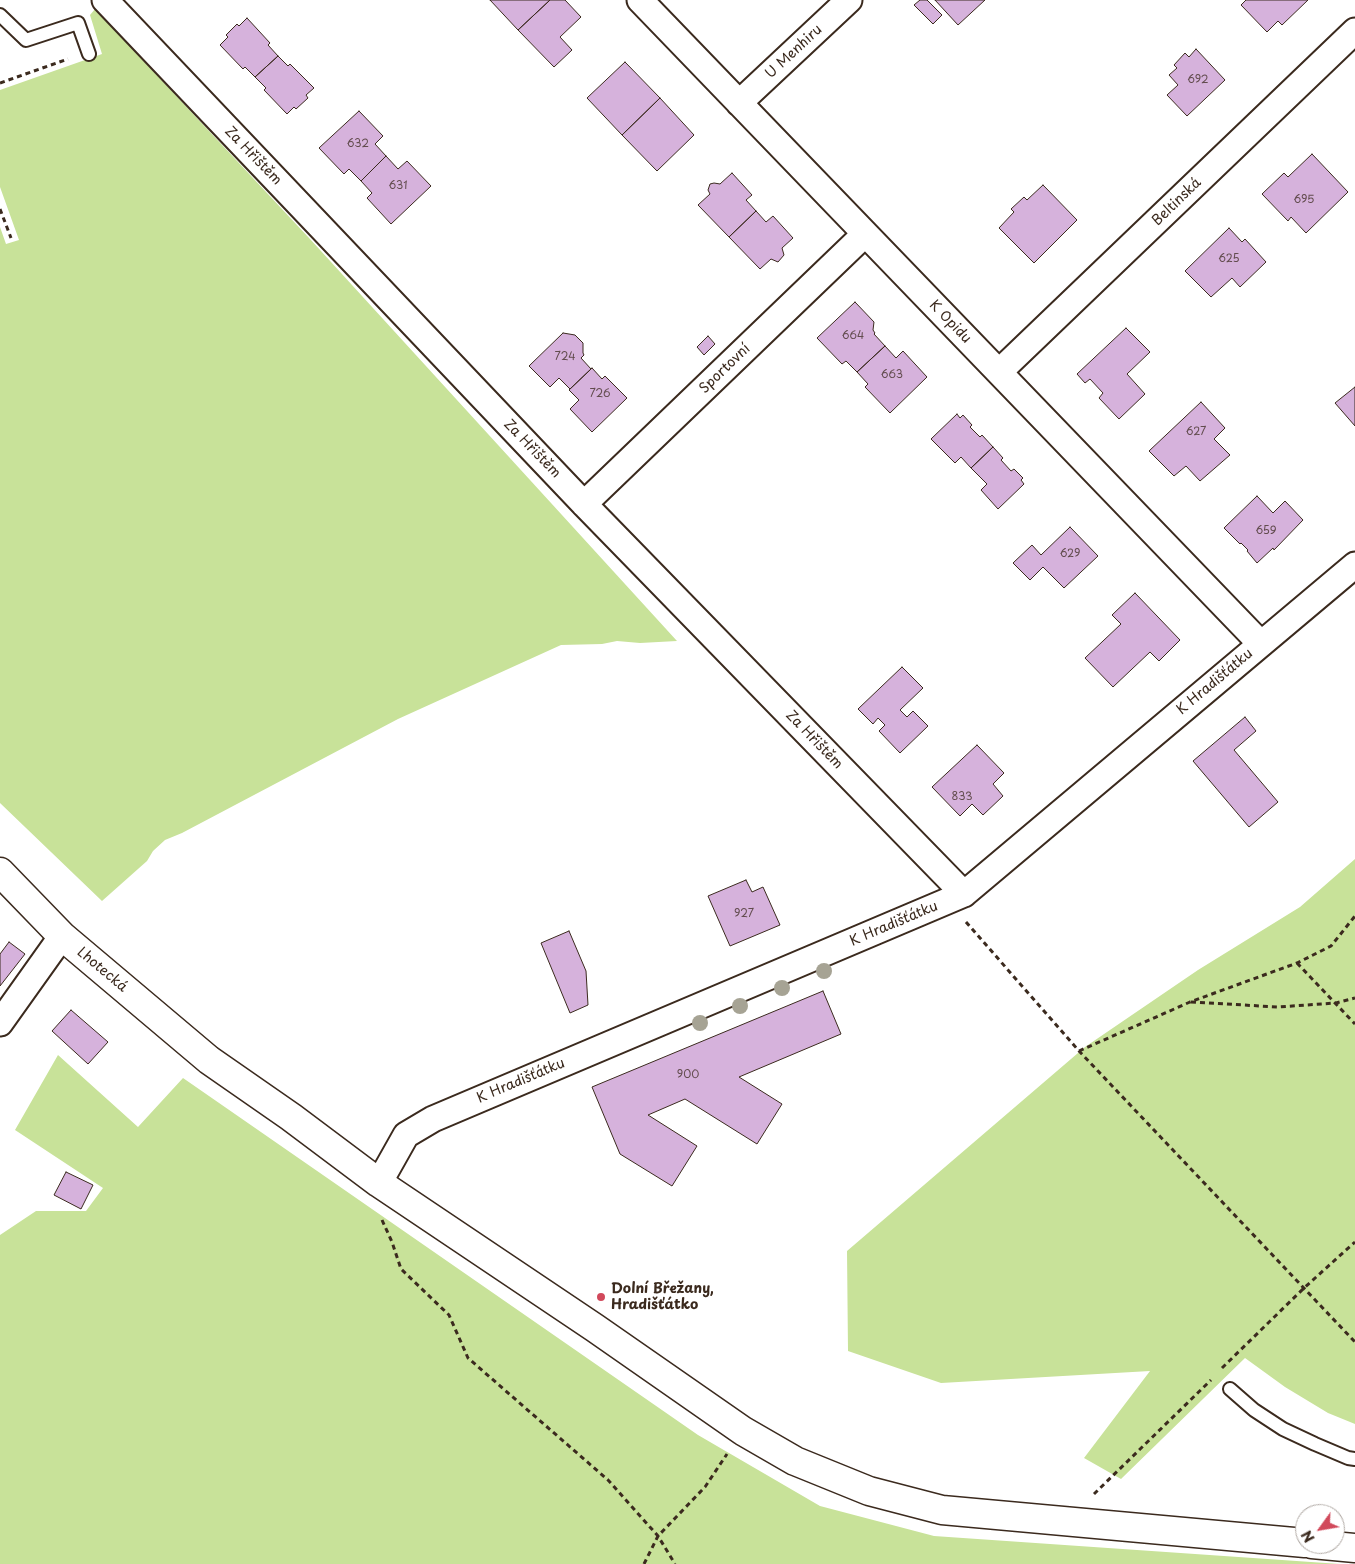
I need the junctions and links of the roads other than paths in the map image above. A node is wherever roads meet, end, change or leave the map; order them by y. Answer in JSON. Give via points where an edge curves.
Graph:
{"nodes":[{"id":1,"x":105,"y":0,"type":"edge"},
{"id":2,"x":640,"y":0,"type":"edge"},
{"id":3,"x":849,"y":0,"type":"edge"},
{"id":4,"x":0,"y":15,"type":"edge"},
{"id":5,"x":1355,"y":31,"type":"edge"},
{"id":6,"x":88,"y":53,"type":"road end"},
{"id":7,"x":739,"y":103,"type":"junction"},
{"id":8,"x":865,"y":234,"type":"junction"},
{"id":9,"x":999,"y":372,"type":"junction"},
{"id":10,"x":584,"y":504,"type":"junction"},
{"id":11,"x":1355,"y":565,"type":"edge"},
{"id":12,"x":1261,"y":644,"type":"junction"},
{"id":13,"x":0,"y":872,"type":"edge"},
{"id":14,"x":964,"y":894,"type":"junction"},
{"id":15,"x":62,"y":936,"type":"junction"},
{"id":16,"x":0,"y":1024,"type":"edge"},
{"id":17,"x":378,"y":1183,"type":"junction"},
{"id":18,"x":1230,"y":1389,"type":"dead end"},
{"id":19,"x":1355,"y":1459,"type":"edge"},
{"id":20,"x":1295,"y":1542,"type":"edge"}],
"edges":[{"from":1,"to":10,"type":"street","name":"Za Hřištěm"},
{"from":2,"to":7,"type":"street","name":"K Opidu"},
{"from":3,"to":7,"type":"street","name":"U Menhiru"},
{"from":4,"to":6,"type":"lane","via":[[26,40],[78,23]]},
{"from":5,"to":9,"type":"street","name":"Beltinská"},
{"from":7,"to":8,"type":"street","name":"K Opidu"},
{"from":8,"to":9,"type":"street","name":"K Opidu"},
{"from":8,"to":10,"type":"street","name":"Sportovní"},
{"from":9,"to":12,"type":"street","name":"K Opidu"},
{"from":10,"to":14,"type":"street","name":"Za Hřištěm"},
{"from":11,"to":12,"type":"street","name":"K Hradišťátku"},
{"from":12,"to":14,"type":"street","name":"K Hradišťátku"},
{"from":13,"to":15,"type":"street","name":"Lhotecká"},
{"from":14,"to":17,"type":"street","name":"K Hradišťátku","via":[[433,1119],[406,1135]]},
{"from":15,"to":16,"type":"street"},
{"from":15,"to":17,"type":"street","name":"Lhotecká","via":[[209,1060]]},
{"from":17,"to":20,"type":"street","name":"Lhotecká","via":[[743,1431],[795,1461],[869,1491],[942,1510]]},
{"from":18,"to":19,"type":"lane","via":[[1283,1429]]}]}
